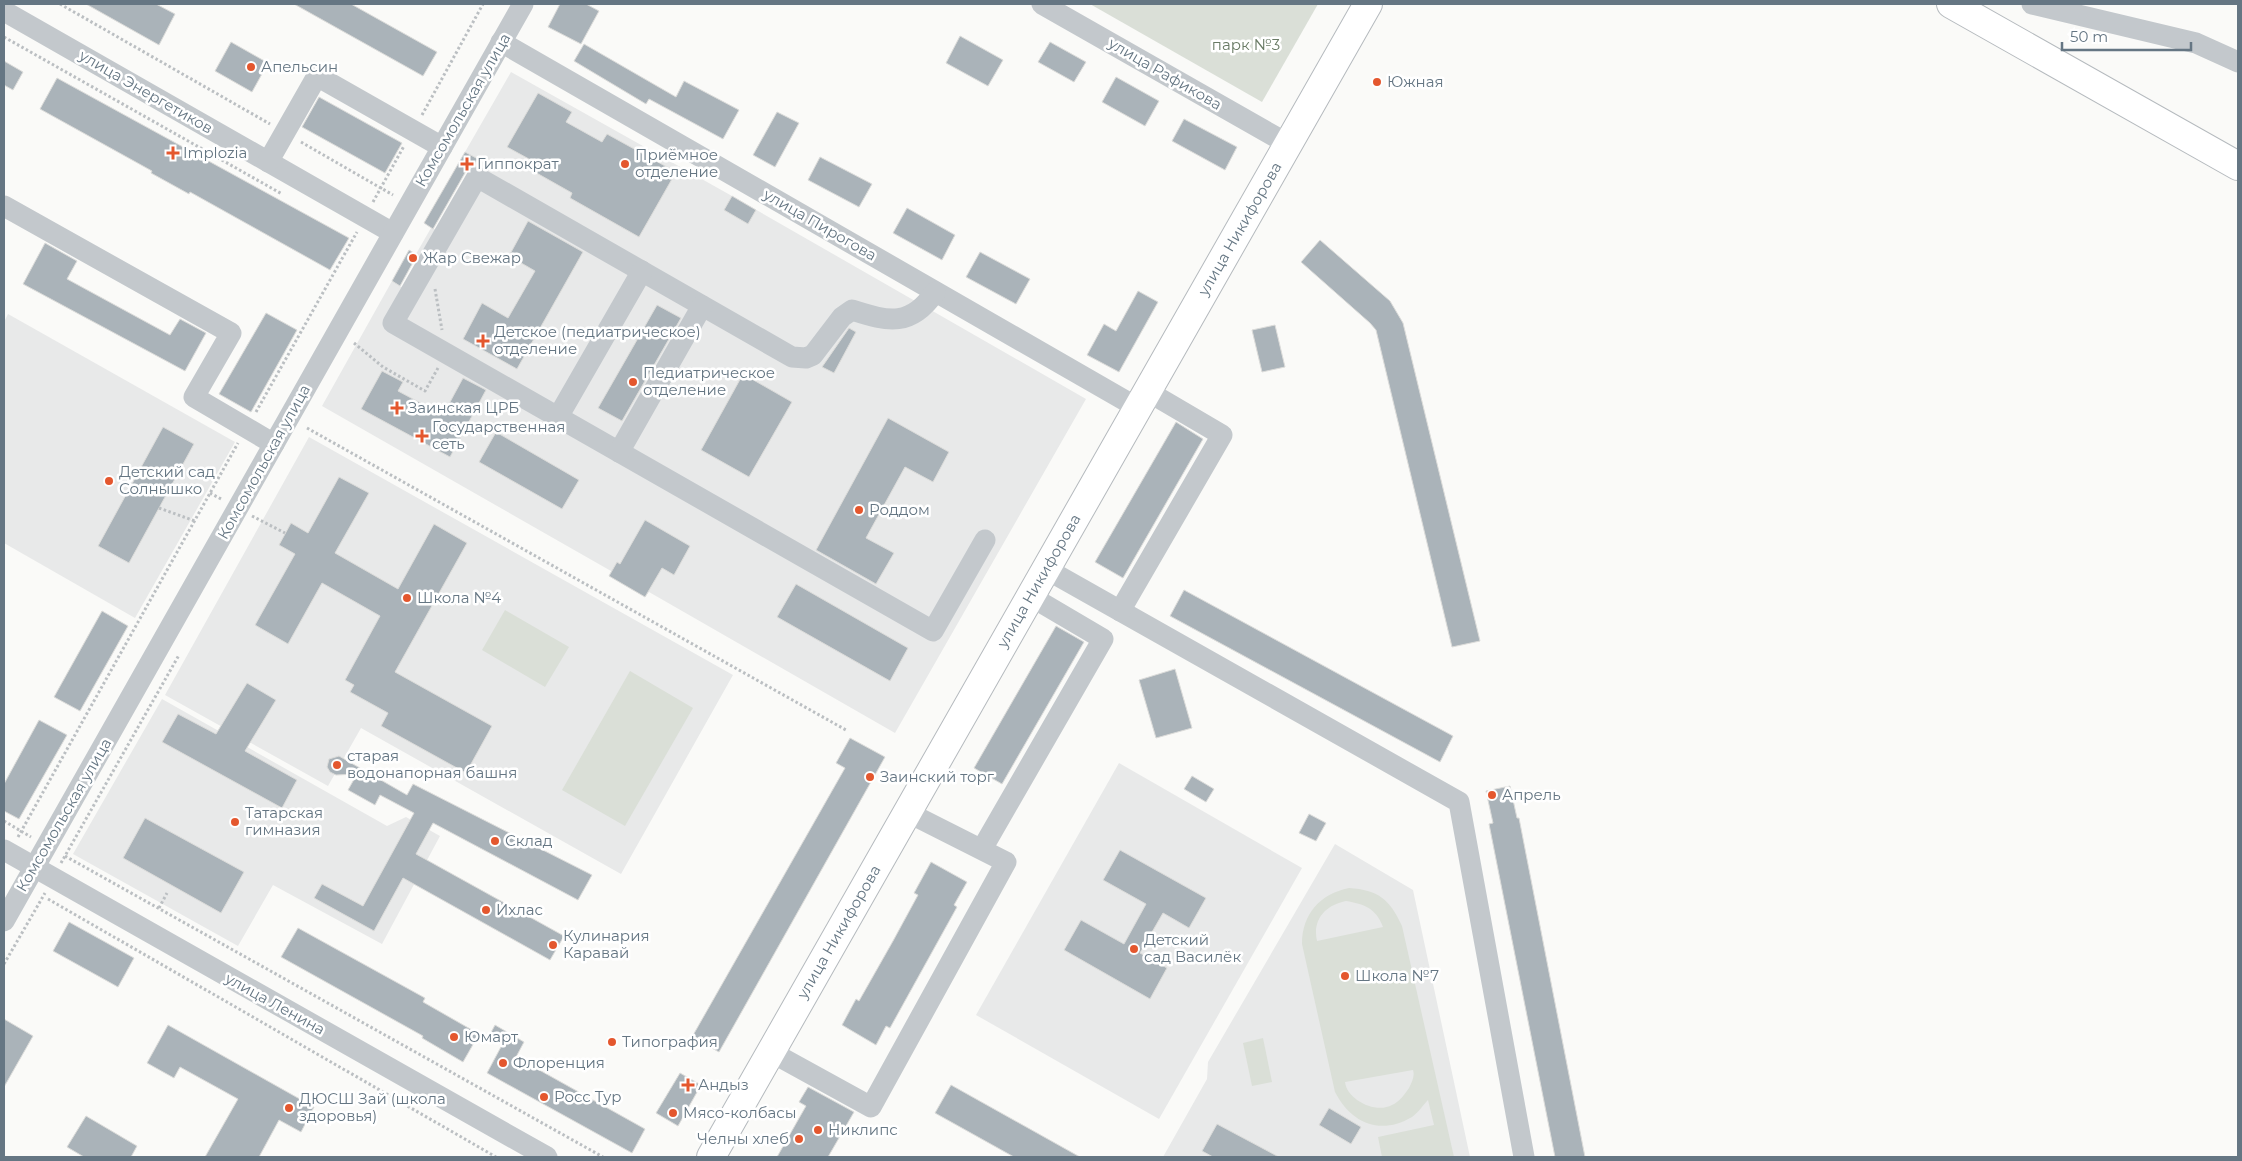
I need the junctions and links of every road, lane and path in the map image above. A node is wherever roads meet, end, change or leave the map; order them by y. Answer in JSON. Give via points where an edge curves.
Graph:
{"nodes":[{"id":1,"x":60,"y":4,"type":"edge"},
{"id":2,"x":483,"y":4,"type":"edge"},
{"id":3,"x":523,"y":4,"type":"edge"},
{"id":4,"x":1042,"y":4,"type":"edge"},
{"id":5,"x":1368,"y":4,"type":"edge"},
{"id":6,"x":2032,"y":4,"type":"edge"},
{"id":7,"x":1958,"y":5,"type":"edge"},
{"id":8,"x":4,"y":11,"type":"edge"},
{"id":9,"x":4,"y":37,"type":"edge"},
{"id":10,"x":502,"y":42,"type":"junction"},
{"id":11,"x":2238,"y":62,"type":"edge"},
{"id":12,"x":413,"y":130,"type":"junction"},
{"id":13,"x":284,"y":132,"type":"junction"},
{"id":14,"x":1288,"y":144,"type":"junction"},
{"id":15,"x":442,"y":147,"type":"junction"},
{"id":16,"x":268,"y":162,"type":"junction"},
{"id":17,"x":2238,"y":166,"type":"edge"},
{"id":18,"x":381,"y":188,"type":"junction"},
{"id":19,"x":286,"y":196,"type":"dead end"},
{"id":20,"x":409,"y":204,"type":"junction"},
{"id":21,"x":4,"y":206,"type":"edge"},
{"id":22,"x":388,"y":242,"type":"junction"},
{"id":23,"x":642,"y":271,"type":"junction"},
{"id":24,"x":936,"y":292,"type":"junction"},
{"id":25,"x":702,"y":306,"type":"junction"},
{"id":26,"x":1142,"y":399,"type":"junction"},
{"id":27,"x":558,"y":417,"type":"junction"},
{"id":28,"x":247,"y":428,"type":"junction"},
{"id":29,"x":307,"y":428,"type":"dead end"},
{"id":30,"x":274,"y":444,"type":"junction"},
{"id":31,"x":619,"y":452,"type":"junction"},
{"id":32,"x":159,"y":508,"type":"dead end"},
{"id":33,"x":195,"y":521,"type":"junction"},
{"id":34,"x":985,"y":540,"type":"dead end"},
{"id":35,"x":1046,"y":569,"type":"junction"},
{"id":36,"x":1030,"y":596,"type":"junction"},
{"id":37,"x":1120,"y":612,"type":"junction"},
{"id":38,"x":846,"y":730,"type":"dead end"},
{"id":39,"x":907,"y":812,"type":"junction"},
{"id":40,"x":4,"y":822,"type":"edge"},
{"id":41,"x":22,"y":832,"type":"junction"},
{"id":42,"x":47,"y":846,"type":"junction"},
{"id":43,"x":982,"y":849,"type":"junction"},
{"id":44,"x":6,"y":852,"type":"edge"},
{"id":45,"x":34,"y":868,"type":"junction"},
{"id":46,"x":167,"y":894,"type":"dead end"},
{"id":47,"x":159,"y":908,"type":"junction"},
{"id":48,"x":4,"y":920,"type":"edge"},
{"id":49,"x":4,"y":964,"type":"edge"},
{"id":50,"x":771,"y":1052,"type":"junction"},
{"id":51,"x":496,"y":1157,"type":"edge"},
{"id":52,"x":547,"y":1157,"type":"edge"},
{"id":53,"x":603,"y":1157,"type":"edge"},
{"id":54,"x":711,"y":1157,"type":"edge"},
{"id":55,"x":1524,"y":1157,"type":"edge"}],
"edges":[{"from":1,"to":13,"type":"path"},
{"from":2,"to":12,"type":"path"},
{"from":3,"to":10,"type":"street","name":"Комсомольская улица"},
{"from":4,"to":14,"type":"street","name":"улица Рафикова"},
{"from":5,"to":14,"type":"main road","name":"улица Никифорова"},
{"from":6,"to":11,"type":"street","via":[[2196,44]]},
{"from":7,"to":17,"type":"main road"},
{"from":8,"to":16,"type":"street","name":"улица Энергетиков"},
{"from":9,"to":19,"type":"path"},
{"from":10,"to":15,"type":"street","name":"Комсомольская улица"},
{"from":10,"to":24,"type":"street","name":"улица Пирогова"},
{"from":12,"to":13,"type":"street","via":[[316,76]]},
{"from":12,"to":15,"type":"street"},
{"from":12,"to":18,"type":"path"},
{"from":13,"to":16,"type":"street"},
{"from":13,"to":18,"type":"path"},
{"from":14,"to":26,"type":"main road","name":"улица Никифорова"},
{"from":15,"to":20,"type":"street","name":"Комсомольская улица"},
{"from":16,"to":22,"type":"street","name":"улица Энергетиков"},
{"from":18,"to":20,"type":"path"},
{"from":20,"to":22,"type":"street","name":"Комсомольская улица"},
{"from":21,"to":28,"type":"street","via":[[231,333],[194,397]]},
{"from":22,"to":28,"type":"path","via":[[355,235]]},
{"from":22,"to":30,"type":"street","name":"Комсомольская улица"},
{"from":23,"to":25,"type":"street"},
{"from":23,"to":27,"type":"street"},
{"from":23,"to":27,"type":"street","via":[[477,177],[393,323]]},
{"from":24,"to":25,"type":"street","via":[[926,306],[902,319],[889,321],[852,310],[842,317],[813,355],[801,358],[792,357]]},
{"from":24,"to":26,"type":"street","name":"улица Пирогова"},
{"from":25,"to":31,"type":"street"},
{"from":26,"to":35,"type":"main road","name":"улица Никифорова"},
{"from":26,"to":37,"type":"street","name":"улица Пирогова","via":[[1222,434]]},
{"from":27,"to":31,"type":"street"},
{"from":28,"to":30,"type":"street"},
{"from":28,"to":33,"type":"path"},
{"from":29,"to":38,"type":"path"},
{"from":30,"to":42,"type":"street","name":"Комсомольская улица"},
{"from":31,"to":34,"type":"street","via":[[933,631]]},
{"from":32,"to":33,"type":"path"},
{"from":33,"to":41,"type":"path"},
{"from":35,"to":36,"type":"main road","name":"улица Никифорова"},
{"from":35,"to":37,"type":"street"},
{"from":36,"to":39,"type":"main road","name":"улица Никифорова"},
{"from":36,"to":43,"type":"street","via":[[1103,639]]},
{"from":37,"to":55,"type":"street","via":[[1459,802]]},
{"from":39,"to":43,"type":"street"},
{"from":39,"to":50,"type":"main road","name":"улица Никифорова"},
{"from":40,"to":41,"type":"path"},
{"from":41,"to":42,"type":"path"},
{"from":41,"to":44,"type":"path"},
{"from":42,"to":45,"type":"street","name":"Комсомольская улица"},
{"from":42,"to":47,"type":"path"},
{"from":43,"to":50,"type":"street","via":[[1006,862],[871,1107]]},
{"from":44,"to":45,"type":"street","name":"улица Ленина"},
{"from":45,"to":48,"type":"street","name":"Комсомольская улица"},
{"from":45,"to":52,"type":"street","name":"улица Ленина"},
{"from":46,"to":47,"type":"path"},
{"from":47,"to":53,"type":"path"},
{"from":49,"to":51,"type":"path","via":[[43,896]]},
{"from":50,"to":54,"type":"main road","name":"улица Никифорова"}]}
